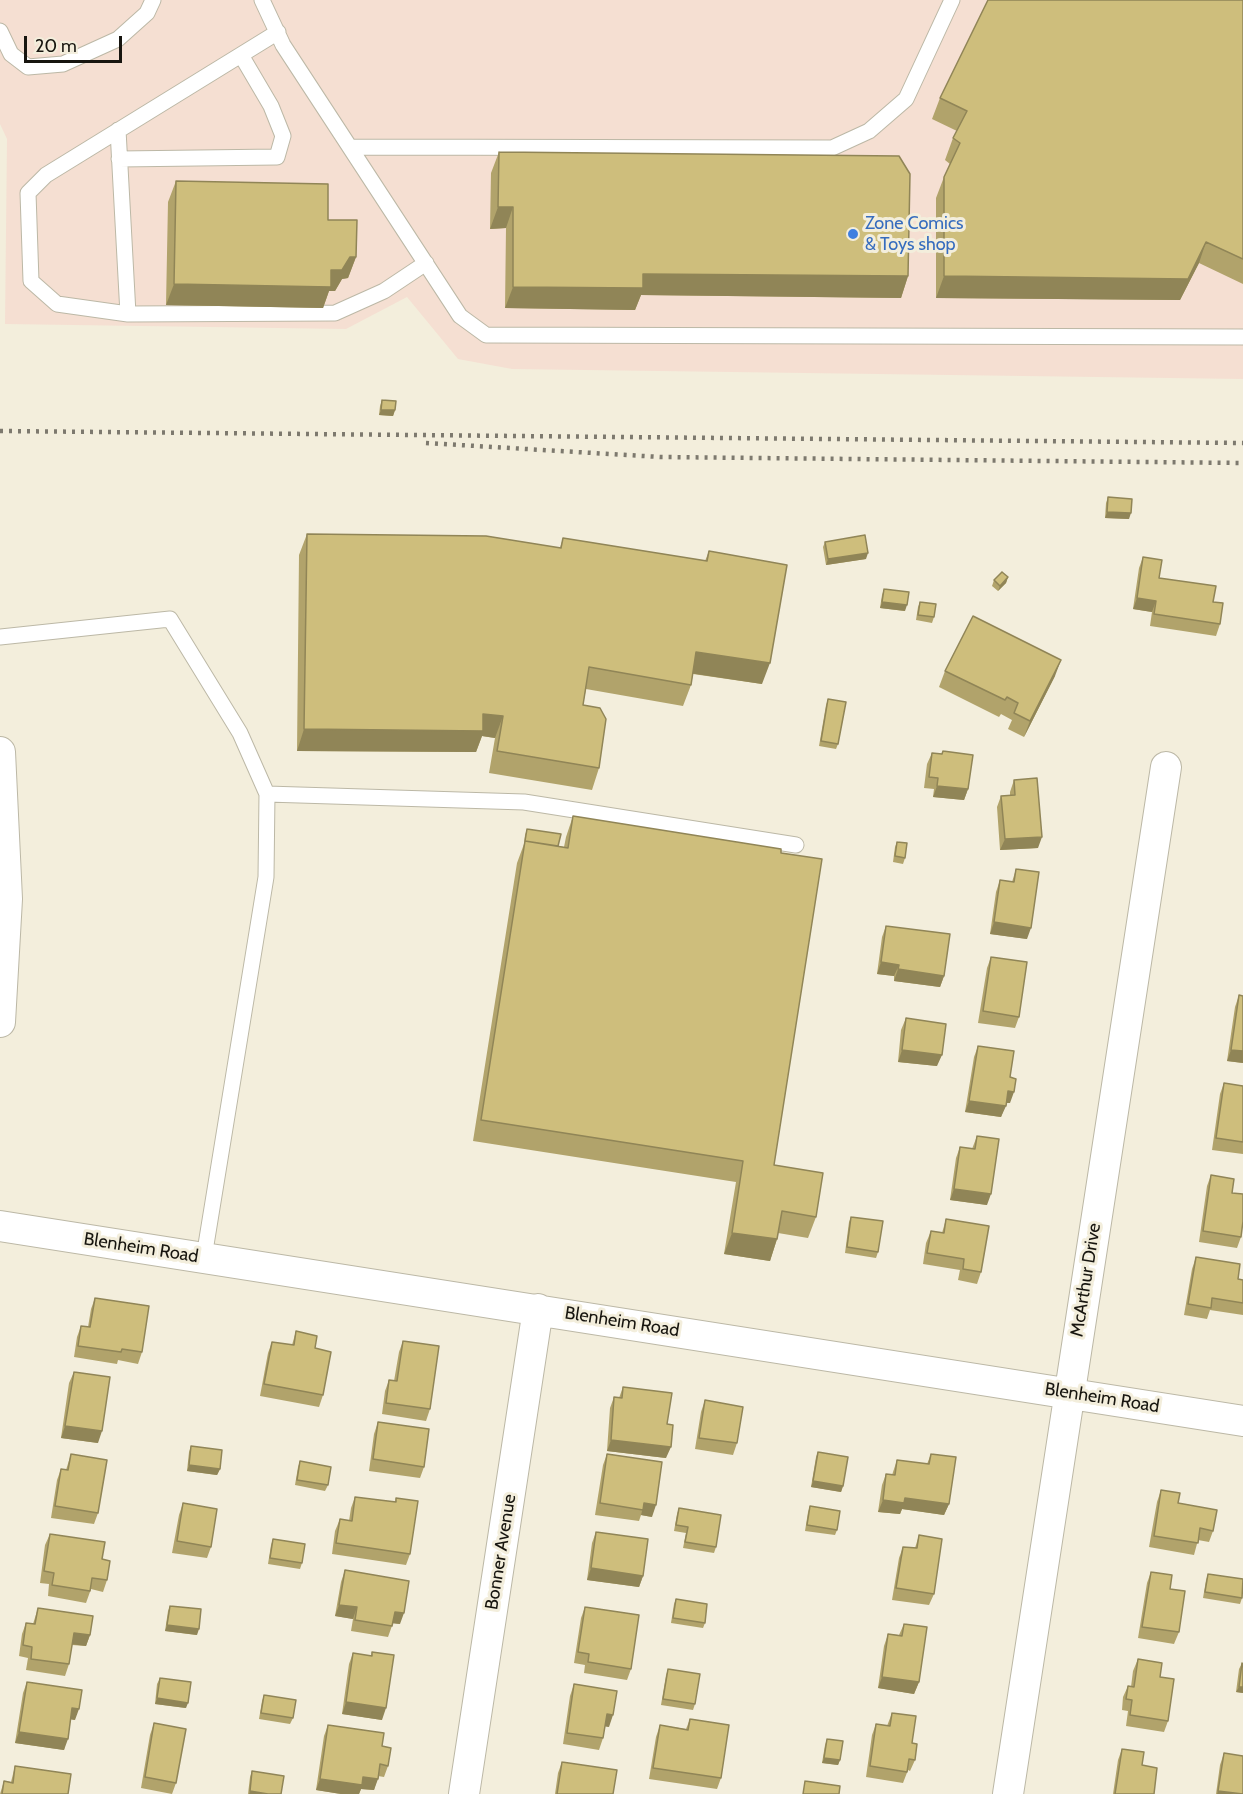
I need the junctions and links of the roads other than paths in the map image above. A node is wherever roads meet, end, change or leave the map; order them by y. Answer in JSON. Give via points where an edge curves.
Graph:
{"nodes":[{"id":1,"x":153,"y":0,"type":"edge"},
{"id":2,"x":262,"y":0,"type":"edge"},
{"id":3,"x":952,"y":0,"type":"edge"},
{"id":4,"x":0,"y":31,"type":"edge"},
{"id":5,"x":278,"y":32,"type":"junction"},
{"id":6,"x":241,"y":55,"type":"junction"},
{"id":7,"x":118,"y":130,"type":"junction"},
{"id":8,"x":350,"y":147,"type":"junction"},
{"id":9,"x":119,"y":159,"type":"junction"},
{"id":10,"x":426,"y":263,"type":"junction"},
{"id":11,"x":128,"y":314,"type":"junction"},
{"id":12,"x":1243,"y":337,"type":"edge"},
{"id":13,"x":0,"y":637,"type":"edge"},
{"id":14,"x":0,"y":752,"type":"edge"},
{"id":15,"x":1166,"y":767,"type":"dead end"},
{"id":16,"x":267,"y":794,"type":"junction"},
{"id":17,"x":796,"y":845,"type":"dead end"},
{"id":18,"x":0,"y":1022,"type":"edge"},
{"id":19,"x":0,"y":1226,"type":"edge"},
{"id":20,"x":204,"y":1257,"type":"junction"},
{"id":21,"x":538,"y":1309,"type":"junction"},
{"id":22,"x":1068,"y":1393,"type":"junction"},
{"id":23,"x":1243,"y":1421,"type":"edge"},
{"id":24,"x":464,"y":1794,"type":"edge"},
{"id":25,"x":1008,"y":1794,"type":"edge"}],
"edges":[{"from":1,"to":4,"type":"lane","via":[[147,13],[118,39],[63,64],[28,67],[11,54]]},
{"from":2,"to":5,"type":"lane"},
{"from":3,"to":8,"type":"lane","via":[[906,99],[869,131],[832,148]]},
{"from":5,"to":6,"type":"lane"},
{"from":5,"to":8,"type":"lane"},
{"from":6,"to":7,"type":"lane"},
{"from":6,"to":9,"type":"lane","via":[[271,106],[283,136],[277,157]]},
{"from":7,"to":9,"type":"lane"},
{"from":7,"to":11,"type":"lane","via":[[46,175],[28,193],[31,281],[57,304]]},
{"from":8,"to":10,"type":"lane"},
{"from":9,"to":11,"type":"lane"},
{"from":10,"to":11,"type":"lane","via":[[384,291],[335,313]]},
{"from":10,"to":12,"type":"lane","via":[[460,316],[486,335]]},
{"from":13,"to":16,"type":"lane","via":[[170,619],[240,733]]},
{"from":14,"to":18,"type":"street","via":[[8,899]]},
{"from":15,"to":22,"type":"street","name":"McArthur Drive"},
{"from":16,"to":17,"type":"lane","via":[[524,802]]},
{"from":16,"to":20,"type":"lane","via":[[266,877]]},
{"from":19,"to":20,"type":"street","name":"Blenheim Road"},
{"from":20,"to":21,"type":"street","name":"Blenheim Road"},
{"from":21,"to":22,"type":"street","name":"Blenheim Road"},
{"from":21,"to":24,"type":"street","name":"Bonner Avenue"},
{"from":22,"to":23,"type":"street","name":"Blenheim Road"},
{"from":22,"to":25,"type":"street","name":"McArthur Drive"}]}
